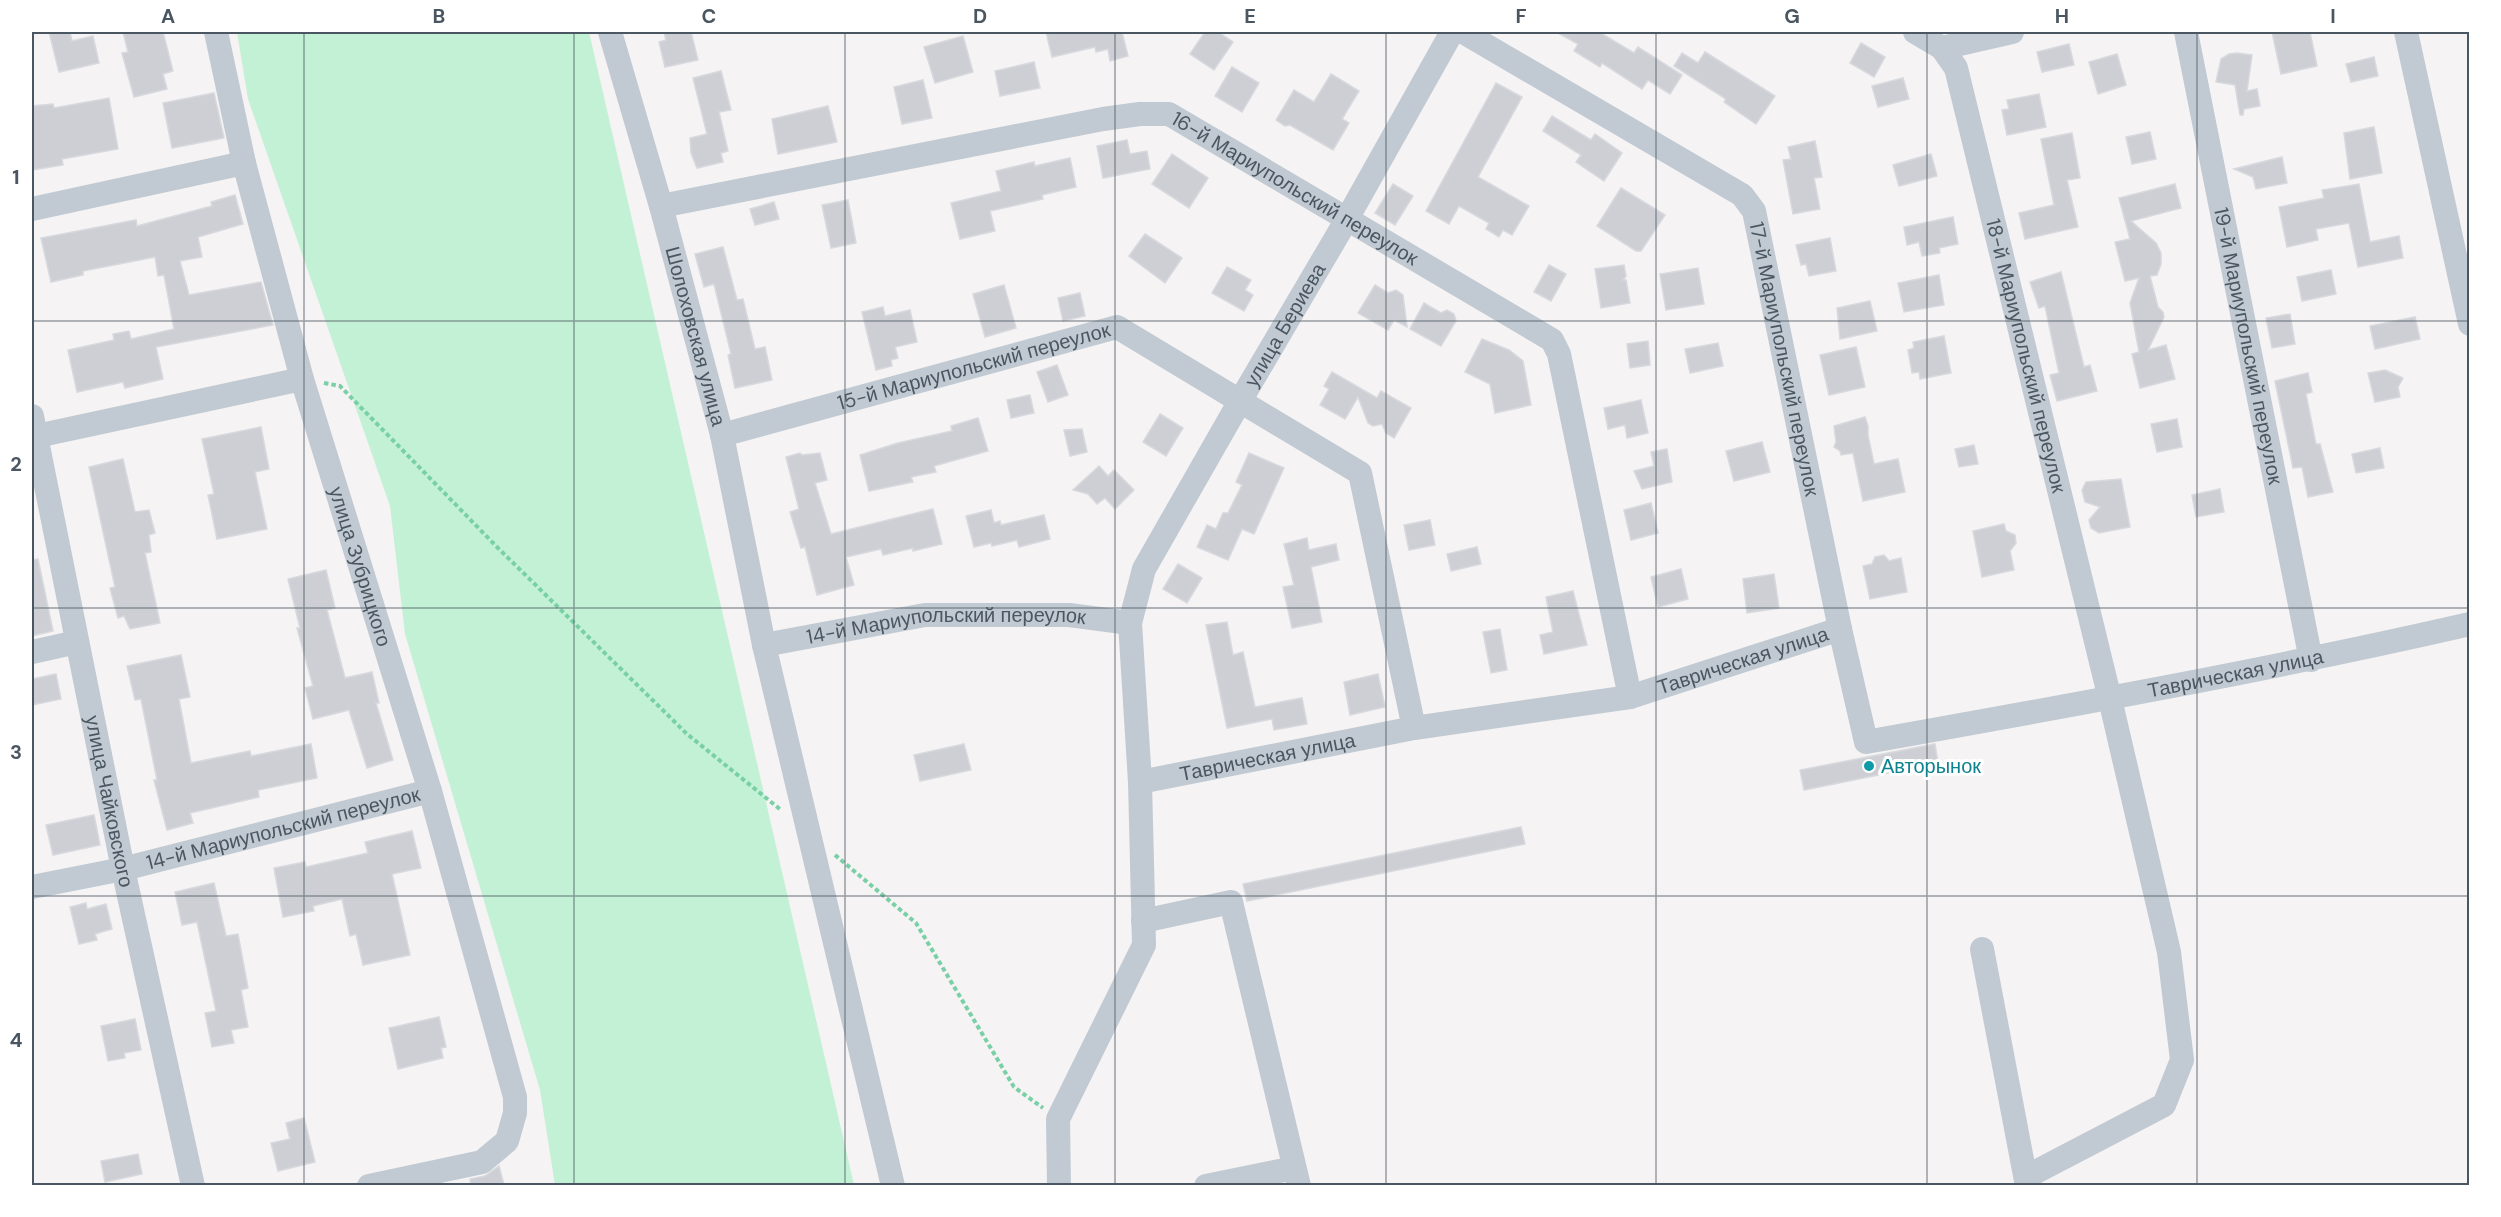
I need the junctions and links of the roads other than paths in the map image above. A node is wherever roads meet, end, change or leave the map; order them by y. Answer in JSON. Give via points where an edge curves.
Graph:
{"nodes":[{"id":1,"x":216,"y":32,"type":"edge"},
{"id":2,"x":610,"y":32,"type":"edge"},
{"id":3,"x":1452,"y":32,"type":"edge"},
{"id":4,"x":1463,"y":32,"type":"edge"},
{"id":5,"x":1915,"y":32,"type":"edge"},
{"id":6,"x":2012,"y":32,"type":"edge"},
{"id":7,"x":2186,"y":32,"type":"edge"},
{"id":8,"x":2406,"y":32,"type":"edge"},
{"id":9,"x":1942,"y":48,"type":"junction"},
{"id":10,"x":244,"y":163,"type":"junction"},
{"id":11,"x":661,"y":206,"type":"junction"},
{"id":12,"x":32,"y":209,"type":"edge"},
{"id":13,"x":1347,"y":219,"type":"junction"},
{"id":14,"x":2469,"y":324,"type":"edge"},
{"id":15,"x":302,"y":378,"type":"junction"},
{"id":16,"x":1240,"y":401,"type":"junction"},
{"id":17,"x":33,"y":430,"type":"edge"},
{"id":18,"x":722,"y":435,"type":"junction"},
{"id":19,"x":1130,"y":623,"type":"junction"},
{"id":20,"x":2469,"y":624,"type":"edge"},
{"id":21,"x":1840,"y":629,"type":"junction"},
{"id":22,"x":77,"y":642,"type":"junction"},
{"id":23,"x":764,"y":645,"type":"junction"},
{"id":24,"x":32,"y":652,"type":"edge"},
{"id":25,"x":2311,"y":660,"type":"junction"},
{"id":26,"x":1630,"y":697,"type":"junction"},
{"id":27,"x":2110,"y":699,"type":"junction"},
{"id":28,"x":1414,"y":728,"type":"junction"},
{"id":29,"x":1140,"y":782,"type":"junction"},
{"id":30,"x":430,"y":791,"type":"junction"},
{"id":31,"x":123,"y":868,"type":"junction"},
{"id":32,"x":32,"y":888,"type":"edge"},
{"id":33,"x":1143,"y":921,"type":"junction"},
{"id":34,"x":1982,"y":949,"type":"dead end"},
{"id":35,"x":1296,"y":1177,"type":"edge"},
{"id":36,"x":2027,"y":1181,"type":"edge"},
{"id":37,"x":193,"y":1185,"type":"edge"},
{"id":38,"x":369,"y":1185,"type":"edge"},
{"id":39,"x":893,"y":1185,"type":"edge"},
{"id":40,"x":1059,"y":1185,"type":"edge"},
{"id":41,"x":1206,"y":1185,"type":"edge"}],
"edges":[{"from":1,"to":10,"type":"street","name":"улица Зубрицкого"},
{"from":2,"to":11,"type":"street","name":"Шолоховская улица"},
{"from":3,"to":13,"type":"street","name":"улица Бериева"},
{"from":4,"to":21,"type":"street","name":"17-й Мариупольский переулок","via":[[1742,195],[1754,211]]},
{"from":5,"to":9,"type":"street","name":"18-й Мариупольский переулок"},
{"from":6,"to":9,"type":"street"},
{"from":7,"to":25,"type":"street","name":"19-й Мариупольский переулок"},
{"from":8,"to":14,"type":"street"},
{"from":9,"to":27,"type":"street","name":"18-й Мариупольский переулок","via":[[1956,68]]},
{"from":10,"to":12,"type":"street"},
{"from":10,"to":15,"type":"street","name":"улица Зубрицкого"},
{"from":11,"to":13,"type":"street","name":"16-й Мариупольский переулок","via":[[1103,119],[1169,114]]},
{"from":11,"to":18,"type":"street","name":"Шолоховская улица"},
{"from":13,"to":16,"type":"street","name":"улица Бериева"},
{"from":13,"to":26,"type":"street","name":"16-й Мариупольский переулок","via":[[1552,340],[1559,354]]},
{"from":15,"to":17,"type":"street"},
{"from":15,"to":30,"type":"street","name":"улица Зубрицкого"},
{"from":16,"to":18,"type":"street","name":"15-й Мариупольский переулок","via":[[1117,327]]},
{"from":16,"to":19,"type":"street","name":"улица Бериева","via":[[1144,569]]},
{"from":16,"to":28,"type":"street","name":"15-й Мариупольский переулок","via":[[1360,473]]},
{"from":17,"to":22,"type":"street","name":"улица Чайковского"},
{"from":18,"to":23,"type":"street","name":"Шолоховская улица"},
{"from":19,"to":23,"type":"street","name":"14-й Мариупольский переулок","via":[[1069,615],[925,615]]},
{"from":19,"to":29,"type":"street","name":"улица Бериева"},
{"from":20,"to":25,"type":"street","name":"Таврическая улица"},
{"from":21,"to":26,"type":"street","name":"Таврическая улица"},
{"from":21,"to":27,"type":"street","name":"Таврическая улица","via":[[1866,742]]},
{"from":22,"to":24,"type":"street"},
{"from":22,"to":31,"type":"street","name":"улица Чайковского"},
{"from":23,"to":39,"type":"street","name":"Шолоховская улица"},
{"from":25,"to":27,"type":"street","name":"Таврическая улица"},
{"from":26,"to":28,"type":"street","name":"Таврическая улица"},
{"from":27,"to":36,"type":"street","name":"18-й Мариупольский переулок","via":[[2169,952],[2182,1060],[2164,1105]]},
{"from":28,"to":29,"type":"street","name":"Таврическая улица"},
{"from":29,"to":33,"type":"street","name":"улица Бериева"},
{"from":30,"to":31,"type":"street","name":"14-й Мариупольский переулок"},
{"from":30,"to":38,"type":"street","name":"улица Зубрицкого","via":[[515,1097],[515,1113],[507,1141],[482,1162]]},
{"from":31,"to":32,"type":"street","name":"14-й Мариупольский переулок"},
{"from":31,"to":37,"type":"street","name":"улица Чайковского"},
{"from":33,"to":35,"type":"street","via":[[1231,902]]},
{"from":33,"to":40,"type":"street","name":"улица Бериева","via":[[1144,945],[1058,1119]]},
{"from":34,"to":36,"type":"street"},
{"from":35,"to":41,"type":"street"}]}
